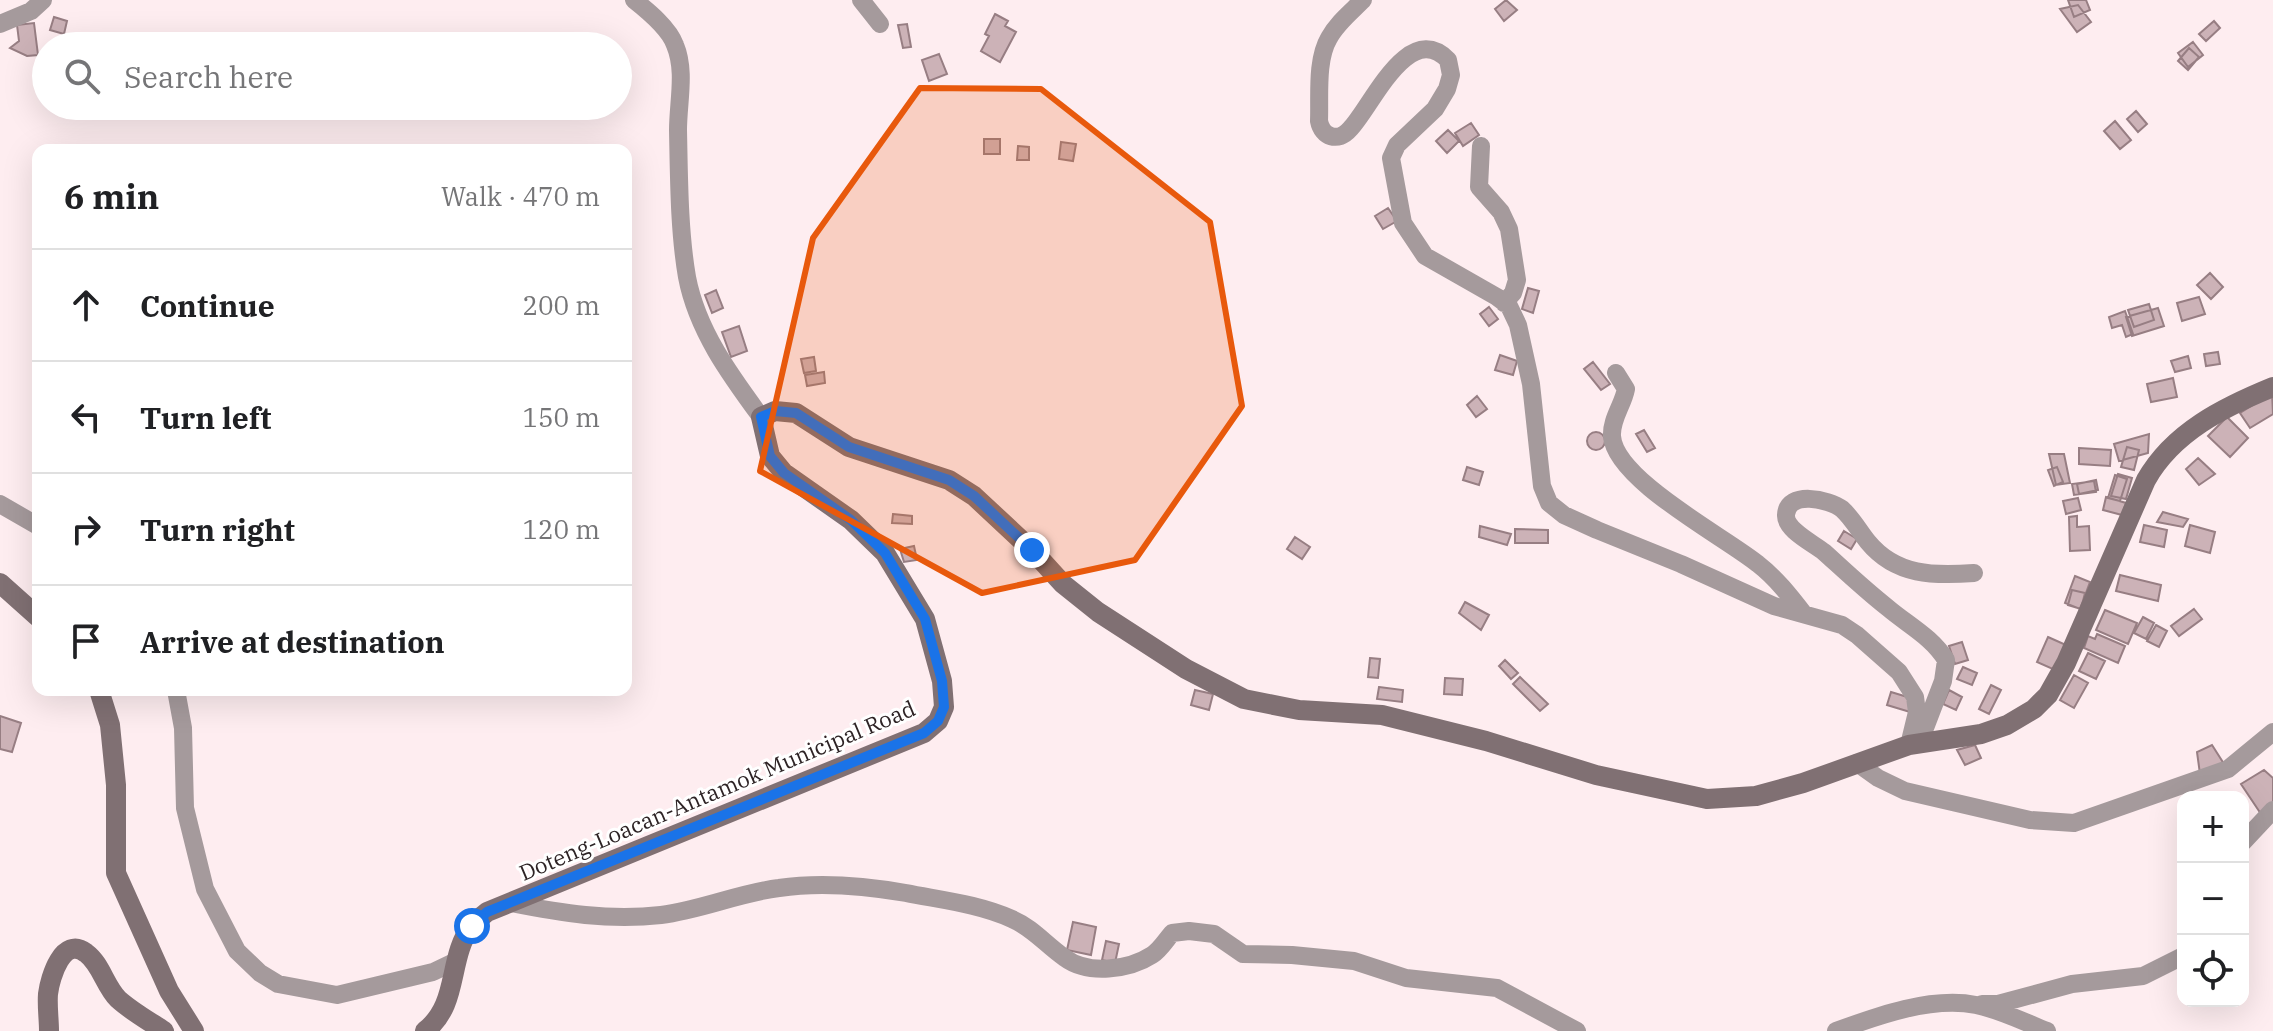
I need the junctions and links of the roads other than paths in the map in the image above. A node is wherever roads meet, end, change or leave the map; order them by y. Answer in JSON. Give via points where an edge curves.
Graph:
{"nodes":[{"id":1,"x":43,"y":0,"type":"edge"},
{"id":2,"x":634,"y":0,"type":"edge"},
{"id":3,"x":861,"y":0,"type":"edge"},
{"id":4,"x":1363,"y":0,"type":"edge"},
{"id":5,"x":0,"y":24,"type":"edge"},
{"id":6,"x":880,"y":24,"type":"dead end"},
{"id":7,"x":1481,"y":146,"type":"dead end"},
{"id":8,"x":1504,"y":303,"type":"junction"},
{"id":9,"x":1616,"y":373,"type":"dead end"},
{"id":10,"x":2273,"y":387,"type":"edge"},
{"id":11,"x":761,"y":417,"type":"junction"},
{"id":12,"x":0,"y":504,"type":"edge"},
{"id":13,"x":32,"y":523,"type":"edge"},
{"id":14,"x":1974,"y":573,"type":"dead end"},
{"id":15,"x":0,"y":583,"type":"edge"},
{"id":16,"x":32,"y":612,"type":"edge"},
{"id":17,"x":1804,"y":614,"type":"junction"},
{"id":18,"x":101,"y":696,"type":"edge"},
{"id":19,"x":177,"y":696,"type":"edge"},
{"id":20,"x":2273,"y":732,"type":"edge"},
{"id":21,"x":1914,"y":744,"type":"junction"},
{"id":22,"x":1857,"y":763,"type":"junction"},
{"id":23,"x":2273,"y":810,"type":"edge"},
{"id":24,"x":2249,"y":836,"type":"edge"},
{"id":25,"x":511,"y":903,"type":"junction"},
{"id":26,"x":2177,"y":959,"type":"edge"},
{"id":27,"x":456,"y":961,"type":"junction"},
{"id":28,"x":1974,"y":1005,"type":"junction"},
{"id":29,"x":49,"y":1031,"type":"edge"},
{"id":30,"x":164,"y":1031,"type":"edge"},
{"id":31,"x":194,"y":1031,"type":"edge"},
{"id":32,"x":425,"y":1031,"type":"edge"},
{"id":33,"x":1577,"y":1031,"type":"edge"},
{"id":34,"x":1836,"y":1031,"type":"edge"},
{"id":35,"x":2047,"y":1031,"type":"edge"}],
"edges":[{"from":1,"to":5,"type":"street"},
{"from":2,"to":11,"type":"street","via":[[675,43],[681,66],[678,129],[687,278],[702,327]]},
{"from":3,"to":6,"type":"street"},
{"from":4,"to":8,"type":"street","via":[[1326,41],[1320,130],[1343,135],[1388,74],[1422,49],[1442,54],[1451,69],[1447,89],[1391,158],[1403,223],[1425,256]]},
{"from":7,"to":8,"type":"street","via":[[1479,187],[1506,220],[1515,268],[1516,285]]},
{"from":8,"to":17,"type":"street","via":[[1518,325],[1549,503],[1597,530]]},
{"from":9,"to":17,"type":"street","via":[[1626,389],[1613,426],[1617,451],[1642,482],[1758,564]]},
{"from":10,"to":21,"type":"street","via":[[2225,409],[2157,460],[2066,663],[2034,709],[1981,734]]},
{"from":11,"to":22,"type":"street","via":[[775,411],[796,413],[849,447],[949,480],[974,496],[1098,612],[1244,699],[1299,710],[1382,715],[1596,775],[1707,799],[1756,796]]},
{"from":11,"to":25,"type":"street","name":"Doteng-Loacan-Antamok Municipal Road","via":[[770,456],[885,553],[925,619],[942,681],[944,707],[938,721],[924,733],[803,785]]},
{"from":12,"to":13,"type":"street"},
{"from":14,"to":21,"type":"street","via":[[1920,573],[1897,566],[1826,500],[1801,500],[1786,511],[1789,525],[1917,628],[1946,660],[1943,681]]},
{"from":15,"to":16,"type":"street"},
{"from":17,"to":21,"type":"street","via":[[1842,625],[1899,672],[1915,697]]},
{"from":18,"to":31,"type":"street","via":[[110,725],[116,785],[116,873],[169,991]]},
{"from":19,"to":27,"type":"street","via":[[185,808],[205,889],[237,951],[260,973],[278,984],[337,995],[433,972]]},
{"from":20,"to":22,"type":"street","via":[[2228,769],[2074,823],[2030,820],[1905,791]]},
{"from":21,"to":22,"type":"street"},
{"from":23,"to":24,"type":"street"},
{"from":25,"to":27,"type":"street","name":"Doteng-Loacan-Antamok Municipal Road","via":[[487,912],[472,926]]},
{"from":25,"to":33,"type":"street","via":[[605,918],[662,915],[798,886],[894,891],[1014,919],[1064,958],[1086,967],[1104,969],[1146,958],[1172,933],[1214,934],[1243,954],[1354,961],[1406,978],[1497,988]]},
{"from":26,"to":28,"type":"street","via":[[2143,976],[2072,984],[1998,1004]]},
{"from":27,"to":32,"type":"street","name":"Doteng-Loacan-Antamok Municipal Road","via":[[444,1010]]},
{"from":28,"to":34,"type":"street","via":[[1903,1009]]},
{"from":28,"to":35,"type":"street"},
{"from":29,"to":30,"type":"street","via":[[48,992],[56,967],[61,955],[77,949],[87,953],[120,1000]]}]}
